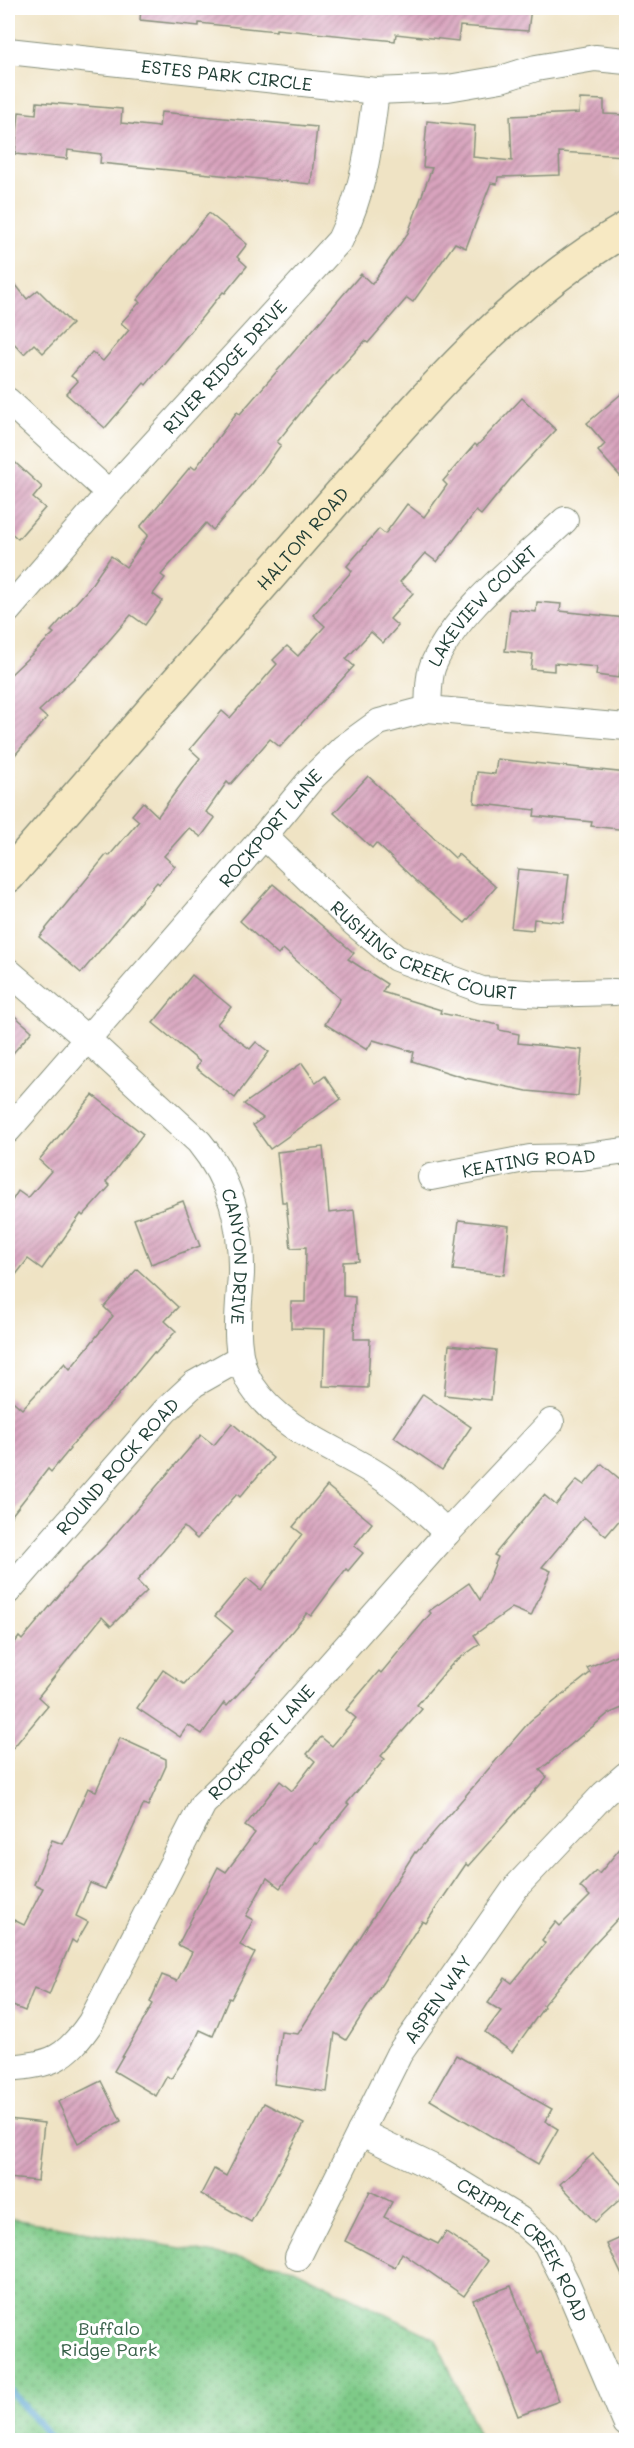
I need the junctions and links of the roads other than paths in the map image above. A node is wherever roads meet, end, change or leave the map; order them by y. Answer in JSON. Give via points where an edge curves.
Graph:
{"nodes":[{"id":1,"x":8,"y":51,"type":"edge"},
{"id":2,"x":627,"y":62,"type":"edge"},
{"id":3,"x":376,"y":91,"type":"junction"},
{"id":4,"x":627,"y":229,"type":"edge"},
{"id":5,"x":8,"y":401,"type":"edge"},
{"id":6,"x":109,"y":493,"type":"junction"},
{"id":7,"x":565,"y":520,"type":"dead end"},
{"id":8,"x":8,"y":610,"type":"edge"},
{"id":9,"x":428,"y":709,"type":"junction"},
{"id":10,"x":627,"y":727,"type":"edge"},
{"id":11,"x":264,"y":836,"type":"junction"},
{"id":12,"x":8,"y":876,"type":"edge"},
{"id":13,"x":8,"y":971,"type":"edge"},
{"id":14,"x":615,"y":992,"type":"dead end"},
{"id":15,"x":87,"y":1039,"type":"junction"},
{"id":16,"x":8,"y":1130,"type":"edge"},
{"id":17,"x":627,"y":1151,"type":"edge"},
{"id":18,"x":431,"y":1177,"type":"dead end"},
{"id":19,"x":240,"y":1358,"type":"junction"},
{"id":20,"x":551,"y":1422,"type":"dead end"},
{"id":21,"x":447,"y":1533,"type":"junction"},
{"id":22,"x":8,"y":1591,"type":"edge"},
{"id":23,"x":627,"y":1775,"type":"edge"},
{"id":24,"x":8,"y":2068,"type":"edge"},
{"id":25,"x":360,"y":2132,"type":"junction"},
{"id":26,"x":298,"y":2256,"type":"dead end"},
{"id":27,"x":627,"y":2422,"type":"edge"}],
"edges":[{"from":1,"to":3,"type":"street","name":"ESTES PARK CIRCLE"},
{"from":2,"to":3,"type":"street","name":"ESTES PARK CIRCLE","via":[[595,58],[448,88]]},
{"from":3,"to":6,"type":"street","name":"RIVER RIDGE DRIVE","via":[[363,180],[355,210],[340,240]]},
{"from":4,"to":12,"type":"main road","name":"HALTOM ROAD","via":[[589,251],[495,328],[400,426]]},
{"from":5,"to":6,"type":"street"},
{"from":6,"to":8,"type":"street","name":"RIVER RIDGE DRIVE"},
{"from":7,"to":9,"type":"street","name":"LAKEVIEW COURT","via":[[475,605],[449,636],[432,665]]},
{"from":9,"to":10,"type":"street","name":"ROCKPORT LANE"},
{"from":9,"to":11,"type":"street","name":"ROCKPORT LANE","via":[[379,722],[344,748],[312,778]]},
{"from":11,"to":14,"type":"street","name":"RUSHING CREEK COURT","via":[[396,958],[482,990],[542,994]]},
{"from":11,"to":15,"type":"street","name":"ROCKPORT LANE"},
{"from":13,"to":15,"type":"street","name":"CANYON DRIVE"},
{"from":15,"to":16,"type":"street","name":"ROCKPORT LANE"},
{"from":15,"to":19,"type":"street","name":"CANYON DRIVE","via":[[199,1142],[225,1180],[239,1225]]},
{"from":17,"to":18,"type":"street","name":"KEATING ROAD","via":[[530,1158]]},
{"from":19,"to":21,"type":"street","name":"CANYON DRIVE","via":[[251,1384],[272,1410],[300,1431],[372,1471],[419,1505]]},
{"from":19,"to":22,"type":"street","name":"ROUND ROCK ROAD","via":[[194,1384],[165,1411]]},
{"from":20,"to":21,"type":"street","name":"ROCKPORT LANE"},
{"from":21,"to":24,"type":"street","name":"ROCKPORT LANE","via":[[203,1804],[76,2044],[56,2060]]},
{"from":23,"to":25,"type":"street","name":"ASPEN WAY","via":[[516,1887],[399,2054]]},
{"from":25,"to":26,"type":"street","name":"ASPEN WAY"},
{"from":25,"to":27,"type":"street","name":"CRIPPLE CREEK ROAD","via":[[442,2172],[519,2219],[546,2243]]}]}
